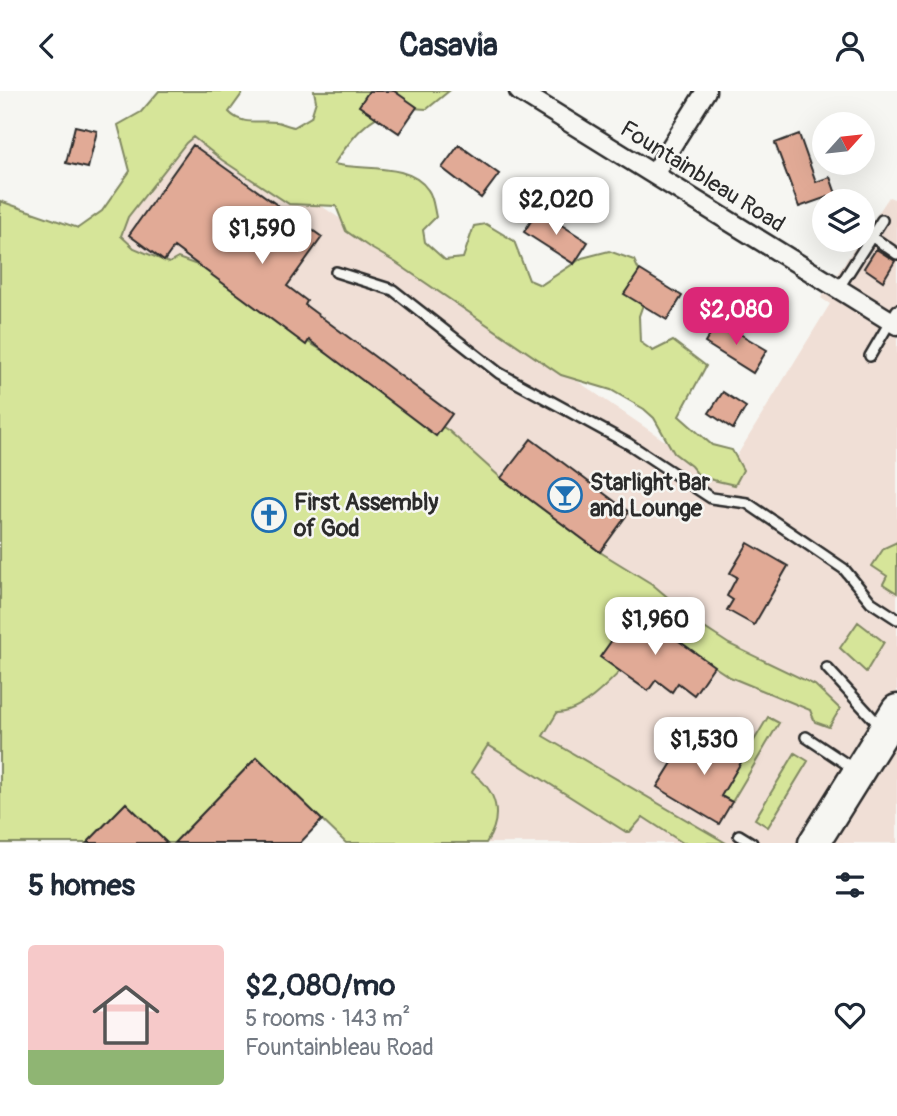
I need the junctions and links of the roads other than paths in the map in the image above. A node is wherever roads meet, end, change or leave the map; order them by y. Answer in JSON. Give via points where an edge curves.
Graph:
{"nodes":[{"id":1,"x":519,"y":91,"type":"edge"},
{"id":2,"x":706,"y":91,"type":"edge"},
{"id":3,"x":654,"y":174,"type":"junction"},
{"id":4,"x":882,"y":220,"type":"dead end"},
{"id":5,"x":875,"y":231,"type":"edge"},
{"id":6,"x":875,"y":238,"type":"edge"},
{"id":7,"x":862,"y":252,"type":"edge"},
{"id":8,"x":897,"y":254,"type":"edge"},
{"id":9,"x":336,"y":272,"type":"dead end"},
{"id":10,"x":838,"y":289,"type":"junction"},
{"id":11,"x":895,"y":319,"type":"edge"},
{"id":12,"x":870,"y":356,"type":"dead end"},
{"id":13,"x":897,"y":619,"type":"edge"},
{"id":14,"x":827,"y":668,"type":"dead end"},
{"id":15,"x":891,"y":720,"type":"edge"},
{"id":16,"x":806,"y":737,"type":"dead end"},
{"id":17,"x":858,"y":772,"type":"junction"},
{"id":18,"x":739,"y":835,"type":"dead end"},
{"id":19,"x":752,"y":843,"type":"edge"},
{"id":20,"x":814,"y":843,"type":"edge"}],
"edges":[{"from":1,"to":3,"type":"street","name":"Fountainbleau Road"},
{"from":2,"to":3,"type":"street"},
{"from":3,"to":10,"type":"street","name":"Fountainbleau Road"},
{"from":4,"to":5,"type":"lane"},
{"from":6,"to":8,"type":"lane"},
{"from":7,"to":10,"type":"lane"},
{"from":9,"to":13,"type":"lane","via":[[393,290],[499,373],[629,444],[711,498],[747,503],[844,569],[871,602]]},
{"from":10,"to":11,"type":"street","name":"Fountainbleau Road"},
{"from":11,"to":12,"type":"lane"},
{"from":14,"to":15,"type":"lane"},
{"from":15,"to":17,"type":"highway"},
{"from":16,"to":17,"type":"lane"},
{"from":17,"to":20,"type":"highway"},
{"from":18,"to":19,"type":"lane"}]}
